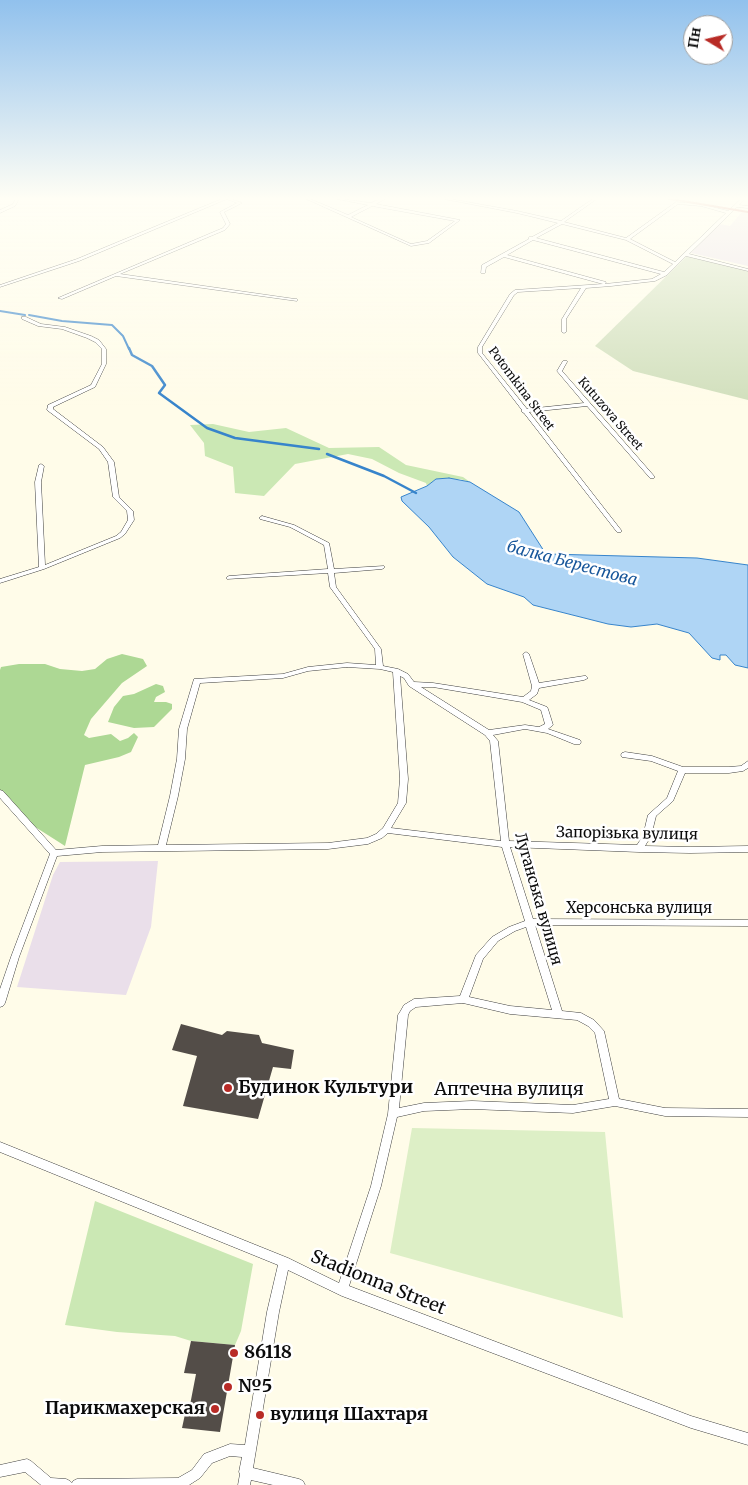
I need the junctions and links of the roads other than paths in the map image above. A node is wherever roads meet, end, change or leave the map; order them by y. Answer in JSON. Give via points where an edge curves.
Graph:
{"nodes":[{"id":1,"x":56,"y":267,"type":"edge"},
{"id":2,"x":136,"y":267,"type":"edge"},
{"id":3,"x":484,"y":267,"type":"edge"},
{"id":4,"x":547,"y":267,"type":"edge"},
{"id":5,"x":640,"y":267,"type":"edge"},
{"id":6,"x":672,"y":267,"type":"edge"},
{"id":7,"x":483,"y":272,"type":"dead end"},
{"id":8,"x":665,"y":274,"type":"junction"},
{"id":9,"x":118,"y":275,"type":"junction"},
{"id":10,"x":611,"y":285,"type":"junction"},
{"id":11,"x":0,"y":286,"type":"edge"},
{"id":12,"x":584,"y":286,"type":"junction"},
{"id":13,"x":60,"y":298,"type":"dead end"},
{"id":14,"x":294,"y":300,"type":"dead end"},
{"id":15,"x":24,"y":318,"type":"dead end"},
{"id":16,"x":564,"y":332,"type":"dead end"},
{"id":17,"x":565,"y":362,"type":"dead end"},
{"id":18,"x":588,"y":404,"type":"junction"},
{"id":19,"x":524,"y":411,"type":"junction"},
{"id":20,"x":41,"y":466,"type":"dead end"},
{"id":21,"x":652,"y":477,"type":"dead end"},
{"id":22,"x":262,"y":518,"type":"dead end"},
{"id":23,"x":619,"y":531,"type":"dead end"},
{"id":24,"x":382,"y":567,"type":"dead end"},
{"id":25,"x":42,"y":568,"type":"junction"},
{"id":26,"x":331,"y":571,"type":"junction"},
{"id":27,"x":229,"y":578,"type":"dead end"},
{"id":28,"x":0,"y":581,"type":"edge"},
{"id":29,"x":526,"y":654,"type":"dead end"},
{"id":30,"x":380,"y":667,"type":"junction"},
{"id":31,"x":396,"y":671,"type":"junction"},
{"id":32,"x":584,"y":678,"type":"dead end"},
{"id":33,"x":412,"y":684,"type":"junction"},
{"id":34,"x":536,"y":686,"type":"junction"},
{"id":35,"x":524,"y":700,"type":"junction"},
{"id":36,"x":540,"y":729,"type":"junction"},
{"id":37,"x":488,"y":733,"type":"junction"},
{"id":38,"x":576,"y":742,"type":"dead end"},
{"id":39,"x":625,"y":755,"type":"dead end"},
{"id":40,"x":748,"y":764,"type":"edge"},
{"id":41,"x":682,"y":770,"type":"junction"},
{"id":42,"x":0,"y":793,"type":"edge"},
{"id":43,"x":386,"y":830,"type":"junction"},
{"id":44,"x":505,"y":844,"type":"junction"},
{"id":45,"x":161,"y":849,"type":"junction"},
{"id":46,"x":640,"y":849,"type":"junction"},
{"id":47,"x":748,"y":849,"type":"edge"},
{"id":48,"x":54,"y":853,"type":"junction"},
{"id":49,"x":530,"y":922,"type":"junction"},
{"id":50,"x":748,"y":923,"type":"edge"},
{"id":51,"x":463,"y":999,"type":"junction"},
{"id":52,"x":0,"y":1004,"type":"edge"},
{"id":53,"x":558,"y":1014,"type":"junction"},
{"id":54,"x":615,"y":1102,"type":"junction"},
{"id":55,"x":748,"y":1113,"type":"edge"},
{"id":56,"x":393,"y":1114,"type":"junction"},
{"id":57,"x":0,"y":1147,"type":"edge"},
{"id":58,"x":284,"y":1262,"type":"junction"},
{"id":59,"x":342,"y":1290,"type":"junction"},
{"id":60,"x":748,"y":1439,"type":"edge"},
{"id":61,"x":249,"y":1452,"type":"junction"},
{"id":62,"x":0,"y":1471,"type":"edge"},
{"id":63,"x":244,"y":1478,"type":"edge"},
{"id":64,"x":66,"y":1485,"type":"edge"},
{"id":65,"x":77,"y":1485,"type":"edge"},
{"id":66,"x":108,"y":1485,"type":"edge"},
{"id":67,"x":299,"y":1485,"type":"edge"}],
"edges":[{"from":1,"to":11,"type":"street"},
{"from":2,"to":9,"type":"street"},
{"from":3,"to":7,"type":"street"},
{"from":4,"to":10,"type":"street"},
{"from":5,"to":8,"type":"street"},
{"from":6,"to":8,"type":"street","name":"Potomkina Street"},
{"from":8,"to":10,"type":"street","name":"Potomkina Street","via":[[653,280]]},
{"from":9,"to":13,"type":"street"},
{"from":9,"to":14,"type":"street"},
{"from":10,"to":12,"type":"street","name":"Potomkina Street"},
{"from":12,"to":16,"type":"street","via":[[564,319]]},
{"from":12,"to":19,"type":"street","name":"Potomkina Street","via":[[517,291],[512,294],[480,347],[480,353]]},
{"from":15,"to":25,"type":"street","via":[[97,341],[104,349],[104,364],[93,386],[50,406],[50,410],[101,448],[111,462],[116,497],[130,511],[131,520],[118,537]]},
{"from":17,"to":18,"type":"street","name":"Kutuzova Street","via":[[559,371]]},
{"from":18,"to":19,"type":"street"},
{"from":18,"to":21,"type":"street","name":"Kutuzova Street"},
{"from":19,"to":23,"type":"street","name":"Potomkina Street"},
{"from":20,"to":25,"type":"street","via":[[38,482]]},
{"from":22,"to":26,"type":"street","via":[[292,526],[327,544]]},
{"from":24,"to":26,"type":"street"},
{"from":25,"to":28,"type":"street"},
{"from":26,"to":27,"type":"street"},
{"from":26,"to":30,"type":"street","via":[[333,587],[378,649]]},
{"from":29,"to":34,"type":"street"},
{"from":30,"to":31,"type":"street"},
{"from":30,"to":45,"type":"street","via":[[347,664],[283,676],[197,681],[182,730],[181,759]]},
{"from":31,"to":33,"type":"street"},
{"from":31,"to":43,"type":"street","via":[[404,779],[402,803]]},
{"from":32,"to":34,"type":"street"},
{"from":33,"to":35,"type":"street"},
{"from":33,"to":37,"type":"street"},
{"from":34,"to":35,"type":"street"},
{"from":35,"to":36,"type":"street","via":[[544,708],[549,725]]},
{"from":36,"to":37,"type":"street","via":[[525,727]]},
{"from":36,"to":38,"type":"street"},
{"from":37,"to":44,"type":"street","name":"Луганська вулиця","via":[[494,741]]},
{"from":39,"to":41,"type":"street","via":[[652,758]]},
{"from":40,"to":41,"type":"street","via":[[729,770]]},
{"from":41,"to":46,"type":"street","via":[[670,799],[652,815]]},
{"from":42,"to":48,"type":"street"},
{"from":43,"to":44,"type":"street","name":"Запорізька вулиця"},
{"from":43,"to":45,"type":"street","via":[[368,841],[328,846]]},
{"from":44,"to":46,"type":"street","name":"Запорізька вулиця"},
{"from":44,"to":49,"type":"street","name":"Луганська вулиця"},
{"from":45,"to":48,"type":"street"},
{"from":46,"to":47,"type":"street","name":"Запорізька вулиця"},
{"from":48,"to":52,"type":"street"},
{"from":49,"to":50,"type":"street","name":"Херсонська вулиця"},
{"from":49,"to":51,"type":"street","via":[[495,939],[479,957]]},
{"from":49,"to":53,"type":"street","name":"Луганська вулиця"},
{"from":51,"to":53,"type":"street","via":[[510,1010]]},
{"from":51,"to":56,"type":"street","via":[[414,1003],[407,1008],[403,1016]]},
{"from":53,"to":54,"type":"street","via":[[578,1016],[599,1031]]},
{"from":54,"to":55,"type":"street","name":"Аптечна вулиця","via":[[665,1112]]},
{"from":54,"to":56,"type":"street","name":"Аптечна вулиця","via":[[573,1109],[472,1104],[424,1107]]},
{"from":56,"to":59,"type":"street","via":[[376,1186]]},
{"from":57,"to":58,"type":"street","name":"Stadionna Street"},
{"from":58,"to":59,"type":"street","name":"Stadionna Street"},
{"from":58,"to":61,"type":"street"},
{"from":59,"to":60,"type":"street","name":"Stadionna Street","via":[[691,1422]]},
{"from":61,"to":63,"type":"street"},
{"from":61,"to":66,"type":"street","via":[[230,1450],[208,1458],[196,1474],[179,1484]]},
{"from":62,"to":64,"type":"street","via":[[27,1465],[49,1484]]},
{"from":63,"to":67,"type":"street"},
{"from":65,"to":66,"type":"street"}]}
